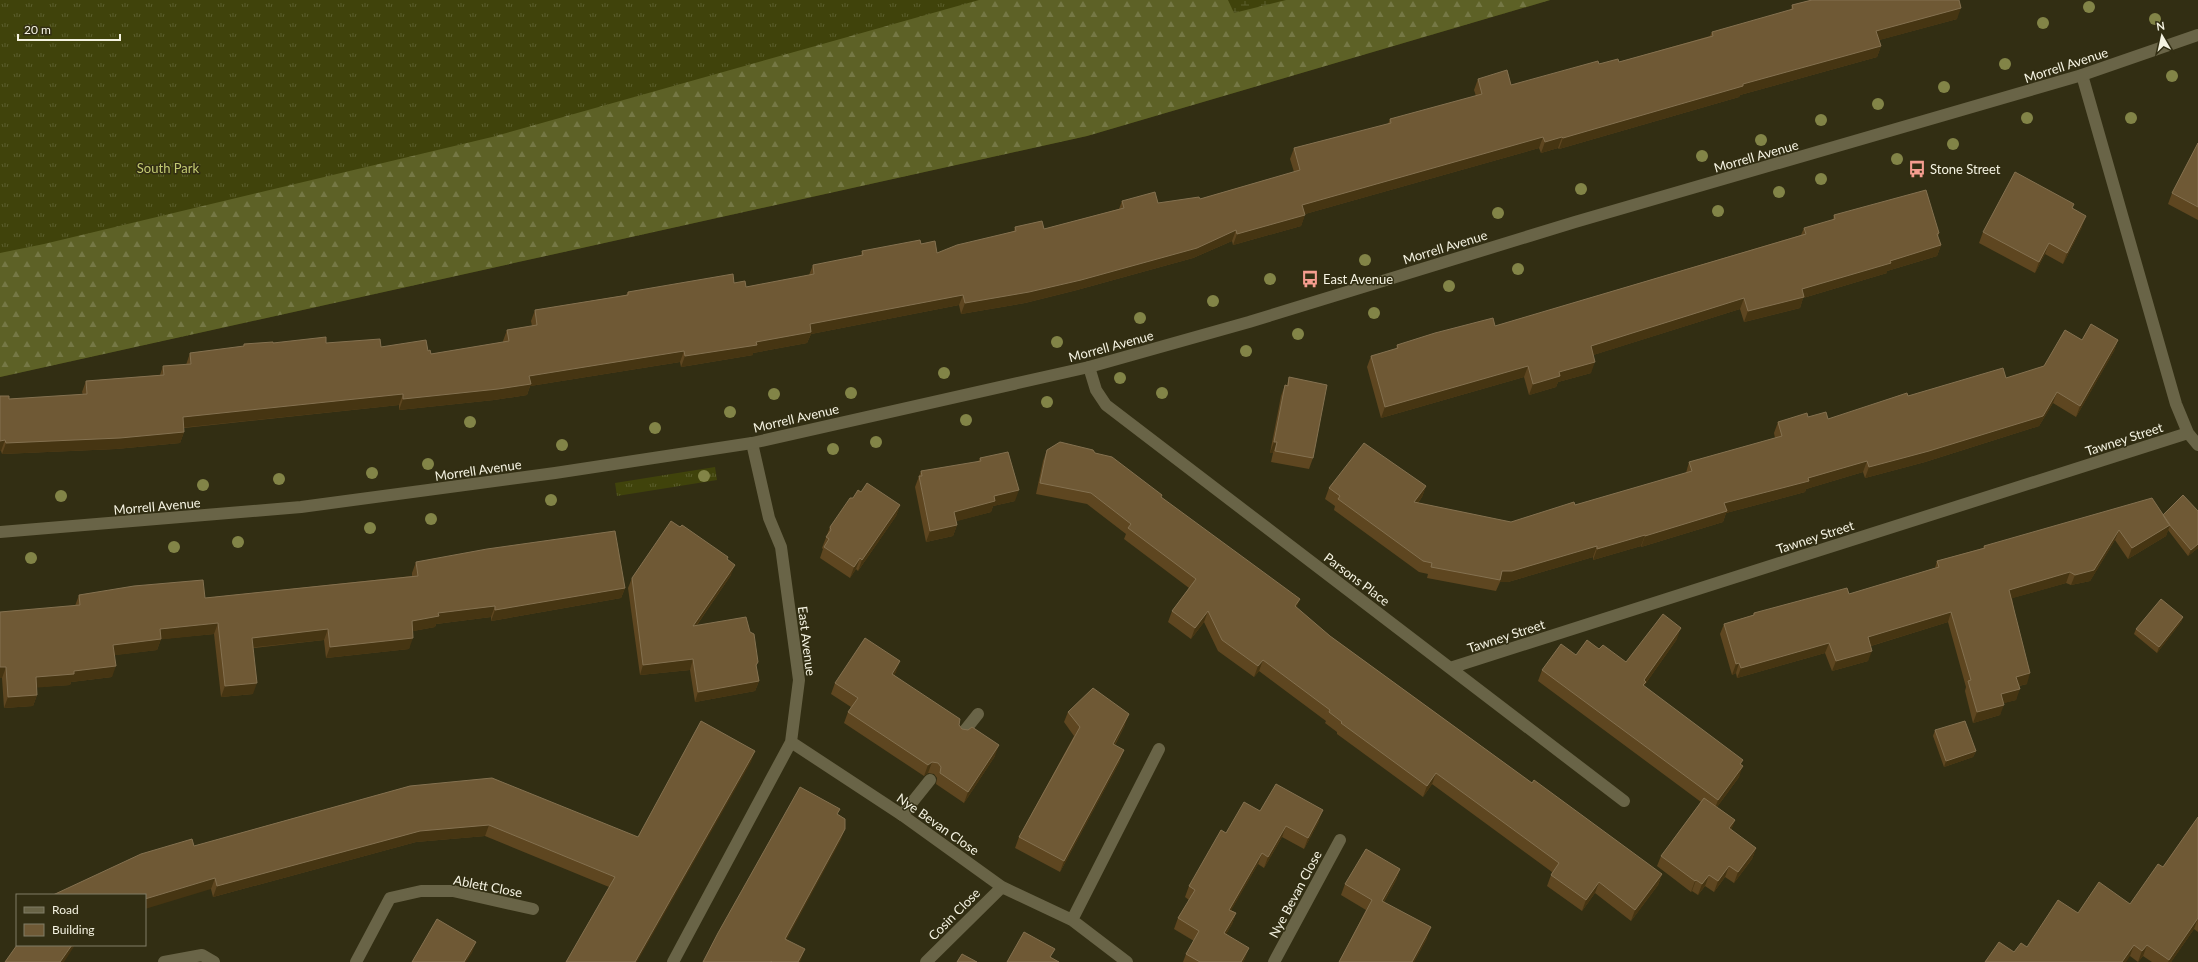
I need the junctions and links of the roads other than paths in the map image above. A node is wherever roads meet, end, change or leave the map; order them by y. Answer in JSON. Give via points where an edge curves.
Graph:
{"nodes":[{"id":1,"x":2198,"y":36,"type":"edge"},
{"id":2,"x":2082,"y":76,"type":"junction"},
{"id":3,"x":1089,"y":367,"type":"junction"},
{"id":4,"x":2188,"y":433,"type":"junction"},
{"id":5,"x":752,"y":443,"type":"junction"},
{"id":6,"x":2198,"y":445,"type":"edge"},
{"id":7,"x":0,"y":532,"type":"edge"},
{"id":8,"x":1450,"y":668,"type":"junction"},
{"id":9,"x":978,"y":714,"type":"dead end"},
{"id":10,"x":962,"y":734,"type":"edge"},
{"id":11,"x":791,"y":742,"type":"junction"},
{"id":12,"x":1159,"y":749,"type":"dead end"},
{"id":13,"x":930,"y":780,"type":"edge"},
{"id":14,"x":1624,"y":801,"type":"dead end"},
{"id":15,"x":902,"y":815,"type":"junction"},
{"id":16,"x":1340,"y":840,"type":"dead end"},
{"id":17,"x":1002,"y":886,"type":"junction"},
{"id":18,"x":533,"y":909,"type":"dead end"},
{"id":19,"x":1072,"y":920,"type":"junction"},
{"id":20,"x":164,"y":962,"type":"edge"},
{"id":21,"x":214,"y":962,"type":"edge"},
{"id":22,"x":356,"y":962,"type":"edge"},
{"id":23,"x":673,"y":962,"type":"edge"},
{"id":24,"x":926,"y":962,"type":"edge"},
{"id":25,"x":1127,"y":962,"type":"edge"},
{"id":26,"x":1274,"y":962,"type":"edge"}],
"edges":[{"from":1,"to":2,"type":"street","name":"Morrell Avenue"},
{"from":2,"to":3,"type":"street","name":"Morrell Avenue","via":[[1575,222]]},
{"from":2,"to":4,"type":"street","via":[[2176,404]]},
{"from":3,"to":5,"type":"street","name":"Morrell Avenue"},
{"from":3,"to":8,"type":"street","name":"Parsons Place","via":[[1096,390],[1106,405]]},
{"from":4,"to":6,"type":"street"},
{"from":4,"to":8,"type":"street","name":"Tawney Street"},
{"from":5,"to":7,"type":"street","name":"Morrell Avenue","via":[[377,498],[208,516]]},
{"from":5,"to":11,"type":"street","name":"East Avenue","via":[[780,548],[799,680]]},
{"from":8,"to":14,"type":"street","name":"Parsons Place"},
{"from":9,"to":10,"type":"street"},
{"from":11,"to":15,"type":"street","name":"Nye Bevan Close"},
{"from":11,"to":23,"type":"street","name":"East Avenue"},
{"from":12,"to":19,"type":"street"},
{"from":13,"to":15,"type":"street"},
{"from":15,"to":17,"type":"street","name":"Nye Bevan Close"},
{"from":16,"to":26,"type":"street","name":"Nye Bevan Close"},
{"from":17,"to":19,"type":"street","name":"Nye Bevan Close"},
{"from":17,"to":24,"type":"street","name":"Cosin Close"},
{"from":18,"to":22,"type":"street","name":"Ablett Close","via":[[453,891],[421,891],[390,898]]},
{"from":19,"to":25,"type":"street","name":"Nye Bevan Close"},
{"from":20,"to":21,"type":"street","via":[[202,955]]}]}
